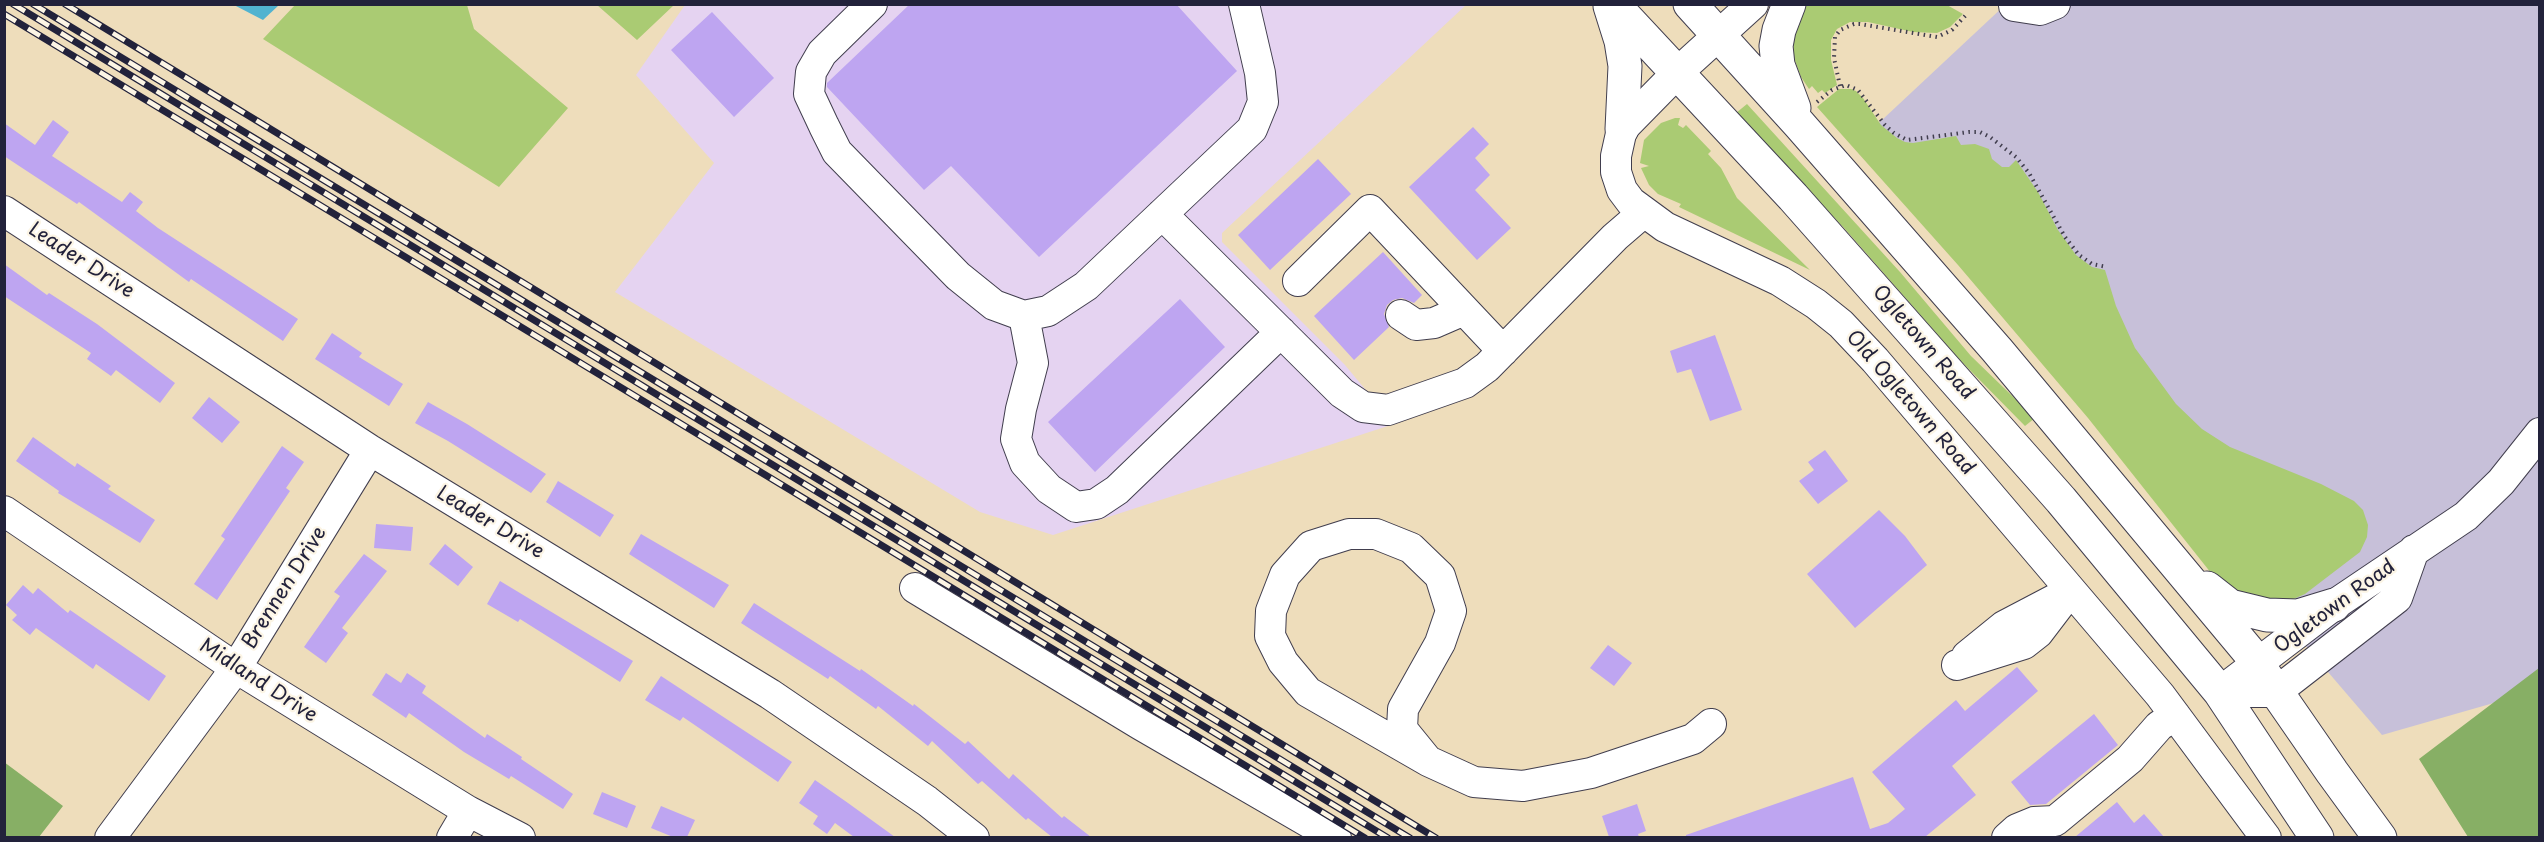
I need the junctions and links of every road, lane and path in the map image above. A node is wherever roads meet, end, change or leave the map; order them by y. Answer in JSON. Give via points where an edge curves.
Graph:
{"nodes":[{"id":1,"x":872,"y":4,"type":"edge"},
{"id":2,"x":1244,"y":4,"type":"edge"},
{"id":3,"x":1611,"y":4,"type":"edge"},
{"id":4,"x":1690,"y":4,"type":"edge"},
{"id":5,"x":1753,"y":4,"type":"edge"},
{"id":6,"x":1789,"y":4,"type":"edge"},
{"id":7,"x":2055,"y":4,"type":"edge"},
{"id":8,"x":2014,"y":6,"type":"edge"},
{"id":9,"x":1966,"y":15,"type":"dead end"},
{"id":10,"x":1718,"y":35,"type":"junction"},
{"id":11,"x":1677,"y":72,"type":"junction"},
{"id":12,"x":1840,"y":86,"type":"junction"},
{"id":13,"x":1808,"y":113,"type":"junction"},
{"id":14,"x":1622,"y":129,"type":"junction"},
{"id":15,"x":4,"y":211,"type":"edge"},
{"id":16,"x":1644,"y":212,"type":"junction"},
{"id":17,"x":1162,"y":214,"type":"junction"},
{"id":18,"x":2107,"y":267,"type":"dead end"},
{"id":19,"x":1298,"y":281,"type":"dead end"},
{"id":20,"x":1464,"y":310,"type":"junction"},
{"id":21,"x":1401,"y":315,"type":"dead end"},
{"id":22,"x":1024,"y":316,"type":"junction"},
{"id":23,"x":1281,"y":332,"type":"junction"},
{"id":24,"x":1503,"y":351,"type":"junction"},
{"id":25,"x":2540,"y":433,"type":"edge"},
{"id":26,"x":370,"y":450,"type":"junction"},
{"id":27,"x":4,"y":511,"type":"edge"},
{"id":28,"x":2414,"y":550,"type":"junction"},
{"id":29,"x":2177,"y":567,"type":"junction"},
{"id":30,"x":915,"y":588,"type":"dead end"},
{"id":31,"x":2334,"y":605,"type":"junction"},
{"id":32,"x":2257,"y":664,"type":"junction"},
{"id":33,"x":236,"y":668,"type":"junction"},
{"id":34,"x":2220,"y":692,"type":"junction"},
{"id":35,"x":2276,"y":692,"type":"junction"},
{"id":36,"x":2175,"y":715,"type":"junction"},
{"id":37,"x":1711,"y":724,"type":"dead end"},
{"id":38,"x":1428,"y":761,"type":"junction"},
{"id":39,"x":468,"y":811,"type":"junction"},
{"id":40,"x":110,"y":837,"type":"edge"},
{"id":41,"x":452,"y":837,"type":"edge"},
{"id":42,"x":520,"y":837,"type":"edge"},
{"id":43,"x":974,"y":837,"type":"edge"},
{"id":44,"x":1336,"y":837,"type":"edge"},
{"id":45,"x":2007,"y":837,"type":"edge"},
{"id":46,"x":2266,"y":837,"type":"edge"},
{"id":47,"x":2317,"y":837,"type":"edge"},
{"id":48,"x":2380,"y":837,"type":"edge"}],
"edges":[{"from":1,"to":22,"type":"street","via":[[822,52],[811,72],[809,94],[837,152],[958,276],[994,305]]},
{"from":2,"to":17,"type":"street","via":[[1263,102],[1252,129]]},
{"from":3,"to":11,"type":"main road","name":"Ogletown Road"},
{"from":3,"to":14,"type":"main road","via":[[1625,66]]},
{"from":4,"to":10,"type":"main road","name":"Ogletown Road"},
{"from":5,"to":10,"type":"street"},
{"from":6,"to":13,"type":"main road","via":[[1776,46],[1778,65]]},
{"from":7,"to":8,"type":"street","via":[[2040,10]]},
{"from":9,"to":12,"type":"path","via":[[1952,30],[1936,37],[1860,24],[1840,30],[1835,37],[1833,58]]},
{"from":10,"to":11,"type":"street"},
{"from":10,"to":13,"type":"main road","name":"Ogletown Road"},
{"from":11,"to":14,"type":"street"},
{"from":11,"to":34,"type":"main road","name":"Ogletown Road","via":[[1867,279],[2061,500]]},
{"from":12,"to":13,"type":"path"},
{"from":12,"to":18,"type":"path","via":[[1858,90],[1885,125],[1907,140],[1980,132],[1997,141],[2029,173],[2079,255]]},
{"from":13,"to":29,"type":"main road","name":"Ogletown Road"},
{"from":14,"to":16,"type":"street","name":"Old Ogletown Road","via":[[1616,172],[1622,190]]},
{"from":15,"to":26,"type":"street","name":"Leader Drive"},
{"from":16,"to":24,"type":"street"},
{"from":16,"to":36,"type":"street","name":"Old Ogletown Road","via":[[1665,227],[1780,282],[1841,324]]},
{"from":17,"to":22,"type":"street","via":[[1086,286],[1048,311]]},
{"from":17,"to":23,"type":"street"},
{"from":19,"to":20,"type":"street","via":[[1370,210]]},
{"from":20,"to":21,"type":"street","via":[[1434,323],[1416,324]]},
{"from":20,"to":24,"type":"street"},
{"from":22,"to":23,"type":"street","via":[[1033,363],[1016,440],[1026,463],[1049,489],[1076,507],[1096,504],[1117,490]]},
{"from":23,"to":24,"type":"street","via":[[1342,393],[1363,407],[1388,410],[1465,383]]},
{"from":25,"to":28,"type":"street","name":"Ogletown Road","via":[[2501,482],[2466,516]]},
{"from":26,"to":33,"type":"street","name":"Brennen Drive"},
{"from":26,"to":43,"type":"street","name":"Leader Drive","via":[[770,694]]},
{"from":27,"to":33,"type":"street","name":"Midland Drive"},
{"from":28,"to":31,"type":"street","name":"Ogletown Road"},
{"from":28,"to":35,"type":"street","name":"Ogletown Road","via":[[2397,598]]},
{"from":29,"to":31,"type":"main road","via":[[2230,606],[2267,615],[2298,616]]},
{"from":29,"to":32,"type":"main road","name":"Ogletown Road"},
{"from":30,"to":44,"type":"street"},
{"from":31,"to":32,"type":"street","name":"Ogletown Road"},
{"from":32,"to":34,"type":"street","name":"Ogletown Road"},
{"from":32,"to":35,"type":"main road","name":"Ogletown Road"},
{"from":33,"to":39,"type":"street","name":"Midland Drive"},
{"from":33,"to":40,"type":"street","name":"Brennen Drive"},
{"from":34,"to":35,"type":"street"},
{"from":34,"to":47,"type":"main road","name":"Ogletown Road"},
{"from":35,"to":48,"type":"main road","name":"Ogletown Road"},
{"from":36,"to":45,"type":"street","via":[[2159,726],[2130,759],[2055,821],[2034,822]]},
{"from":36,"to":46,"type":"street","name":"Old Ogletown Road"},
{"from":37,"to":38,"type":"street","via":[[1693,739],[1591,773],[1523,786],[1473,782]]},
{"from":38,"to":38,"type":"street","via":[[1308,692],[1283,662],[1270,636],[1271,612],[1286,575],[1311,546],[1349,534],[1376,534],[1411,548],[1440,576],[1451,611],[1440,643],[1403,709],[1402,729]]},
{"from":39,"to":41,"type":"street"},
{"from":39,"to":42,"type":"street","name":"Midland Drive"}]}
